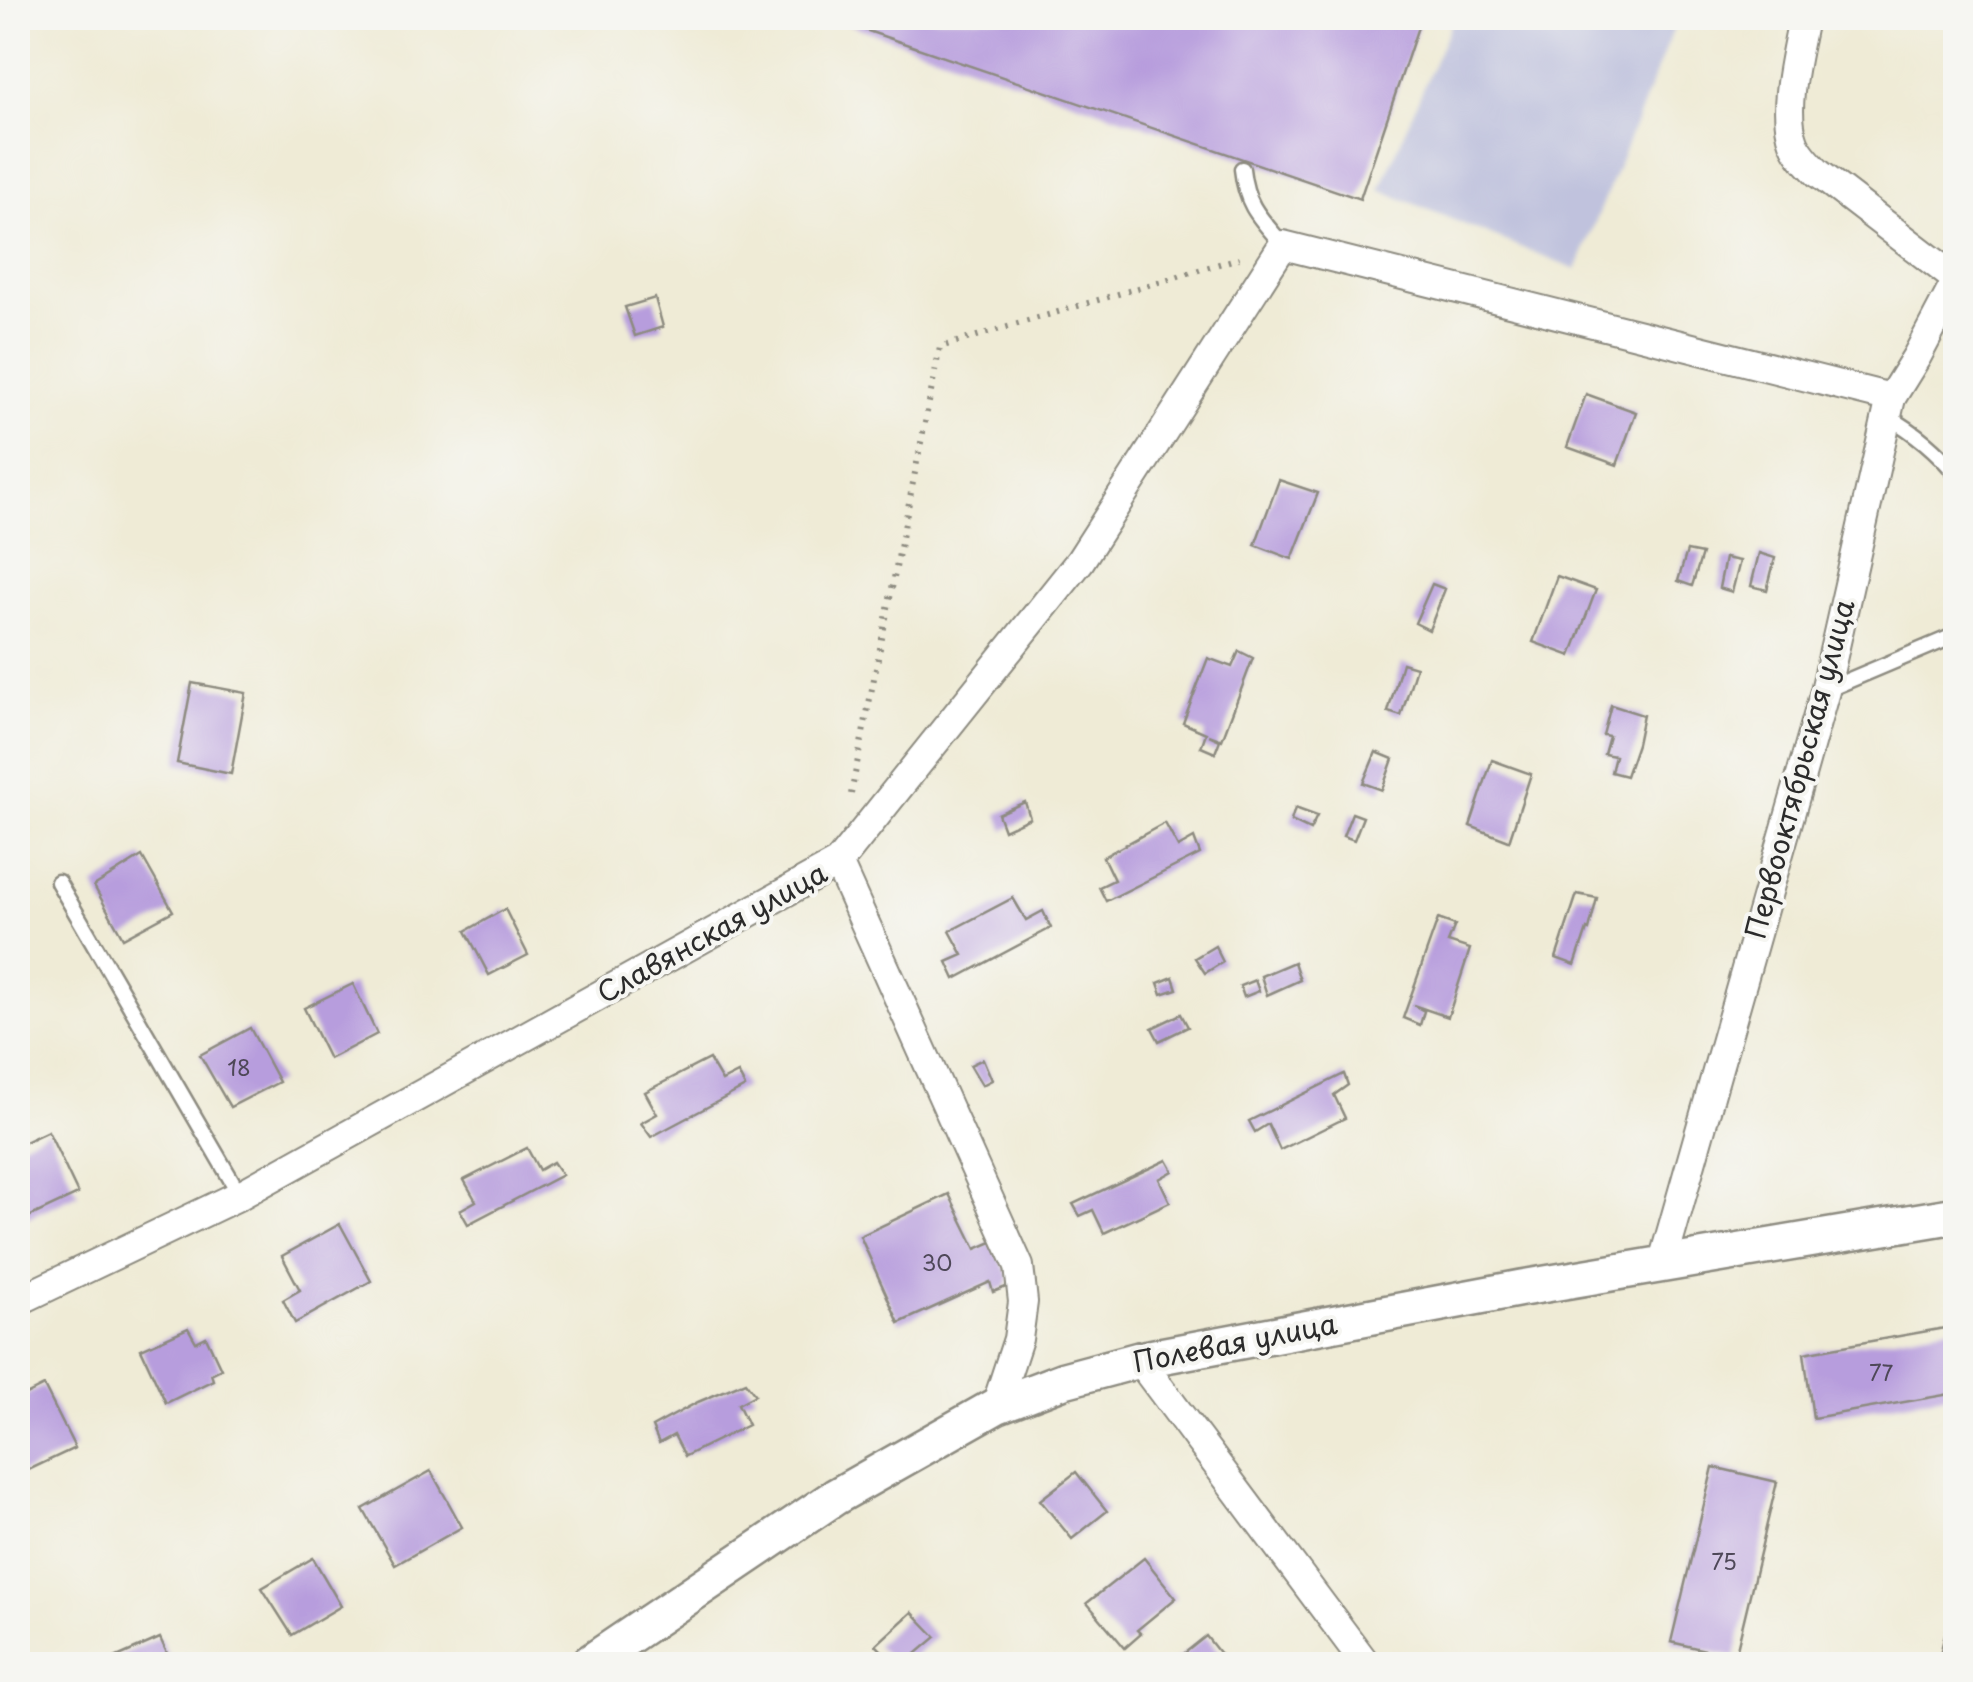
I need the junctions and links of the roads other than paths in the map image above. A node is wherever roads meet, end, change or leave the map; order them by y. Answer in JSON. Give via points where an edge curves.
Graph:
{"nodes":[{"id":1,"x":1802,"y":18,"type":"edge"},
{"id":2,"x":1242,"y":169,"type":"dead end"},
{"id":3,"x":1283,"y":245,"type":"junction"},
{"id":4,"x":1956,"y":280,"type":"edge"},
{"id":5,"x":1889,"y":408,"type":"junction"},
{"id":6,"x":1956,"y":474,"type":"edge"},
{"id":7,"x":1956,"y":635,"type":"edge"},
{"id":8,"x":1825,"y":690,"type":"junction"},
{"id":9,"x":838,"y":862,"type":"junction"},
{"id":10,"x":58,"y":882,"type":"dead end"},
{"id":11,"x":240,"y":1195,"type":"junction"},
{"id":12,"x":1956,"y":1215,"type":"edge"},
{"id":13,"x":1662,"y":1264,"type":"junction"},
{"id":14,"x":18,"y":1301,"type":"edge"},
{"id":15,"x":1138,"y":1360,"type":"junction"},
{"id":16,"x":996,"y":1406,"type":"junction"},
{"id":17,"x":1956,"y":1624,"type":"edge"},
{"id":18,"x":588,"y":1664,"type":"edge"},
{"id":19,"x":1366,"y":1664,"type":"edge"},
{"id":20,"x":1946,"y":1664,"type":"edge"}],
"edges":[{"from":1,"to":4,"type":"street","via":[[1790,103],[1794,142],[1818,173]]},
{"from":2,"to":3,"type":"lane","via":[[1244,192]]},
{"from":3,"to":5,"type":"street"},
{"from":3,"to":9,"type":"street","name":"Славянская улица","via":[[1080,561]]},
{"from":4,"to":5,"type":"street","name":"Первооктябрьская улица"},
{"from":5,"to":6,"type":"lane"},
{"from":5,"to":8,"type":"street","name":"Первооктябрьская улица"},
{"from":7,"to":8,"type":"lane"},
{"from":8,"to":13,"type":"street","name":"Первооктябрьская улица"},
{"from":9,"to":11,"type":"street","name":"Славянская улица"},
{"from":9,"to":16,"type":"street","via":[[1019,1266],[1018,1339]]},
{"from":10,"to":11,"type":"lane"},
{"from":11,"to":14,"type":"street","name":"Славянская улица"},
{"from":12,"to":13,"type":"street","name":"Полевая улица"},
{"from":13,"to":15,"type":"street","name":"Полевая улица"},
{"from":15,"to":16,"type":"street","name":"Полевая улица"},
{"from":15,"to":19,"type":"street"},
{"from":16,"to":18,"type":"street","name":"Полевая улица","via":[[835,1496]]},
{"from":17,"to":20,"type":"lane"}]}
